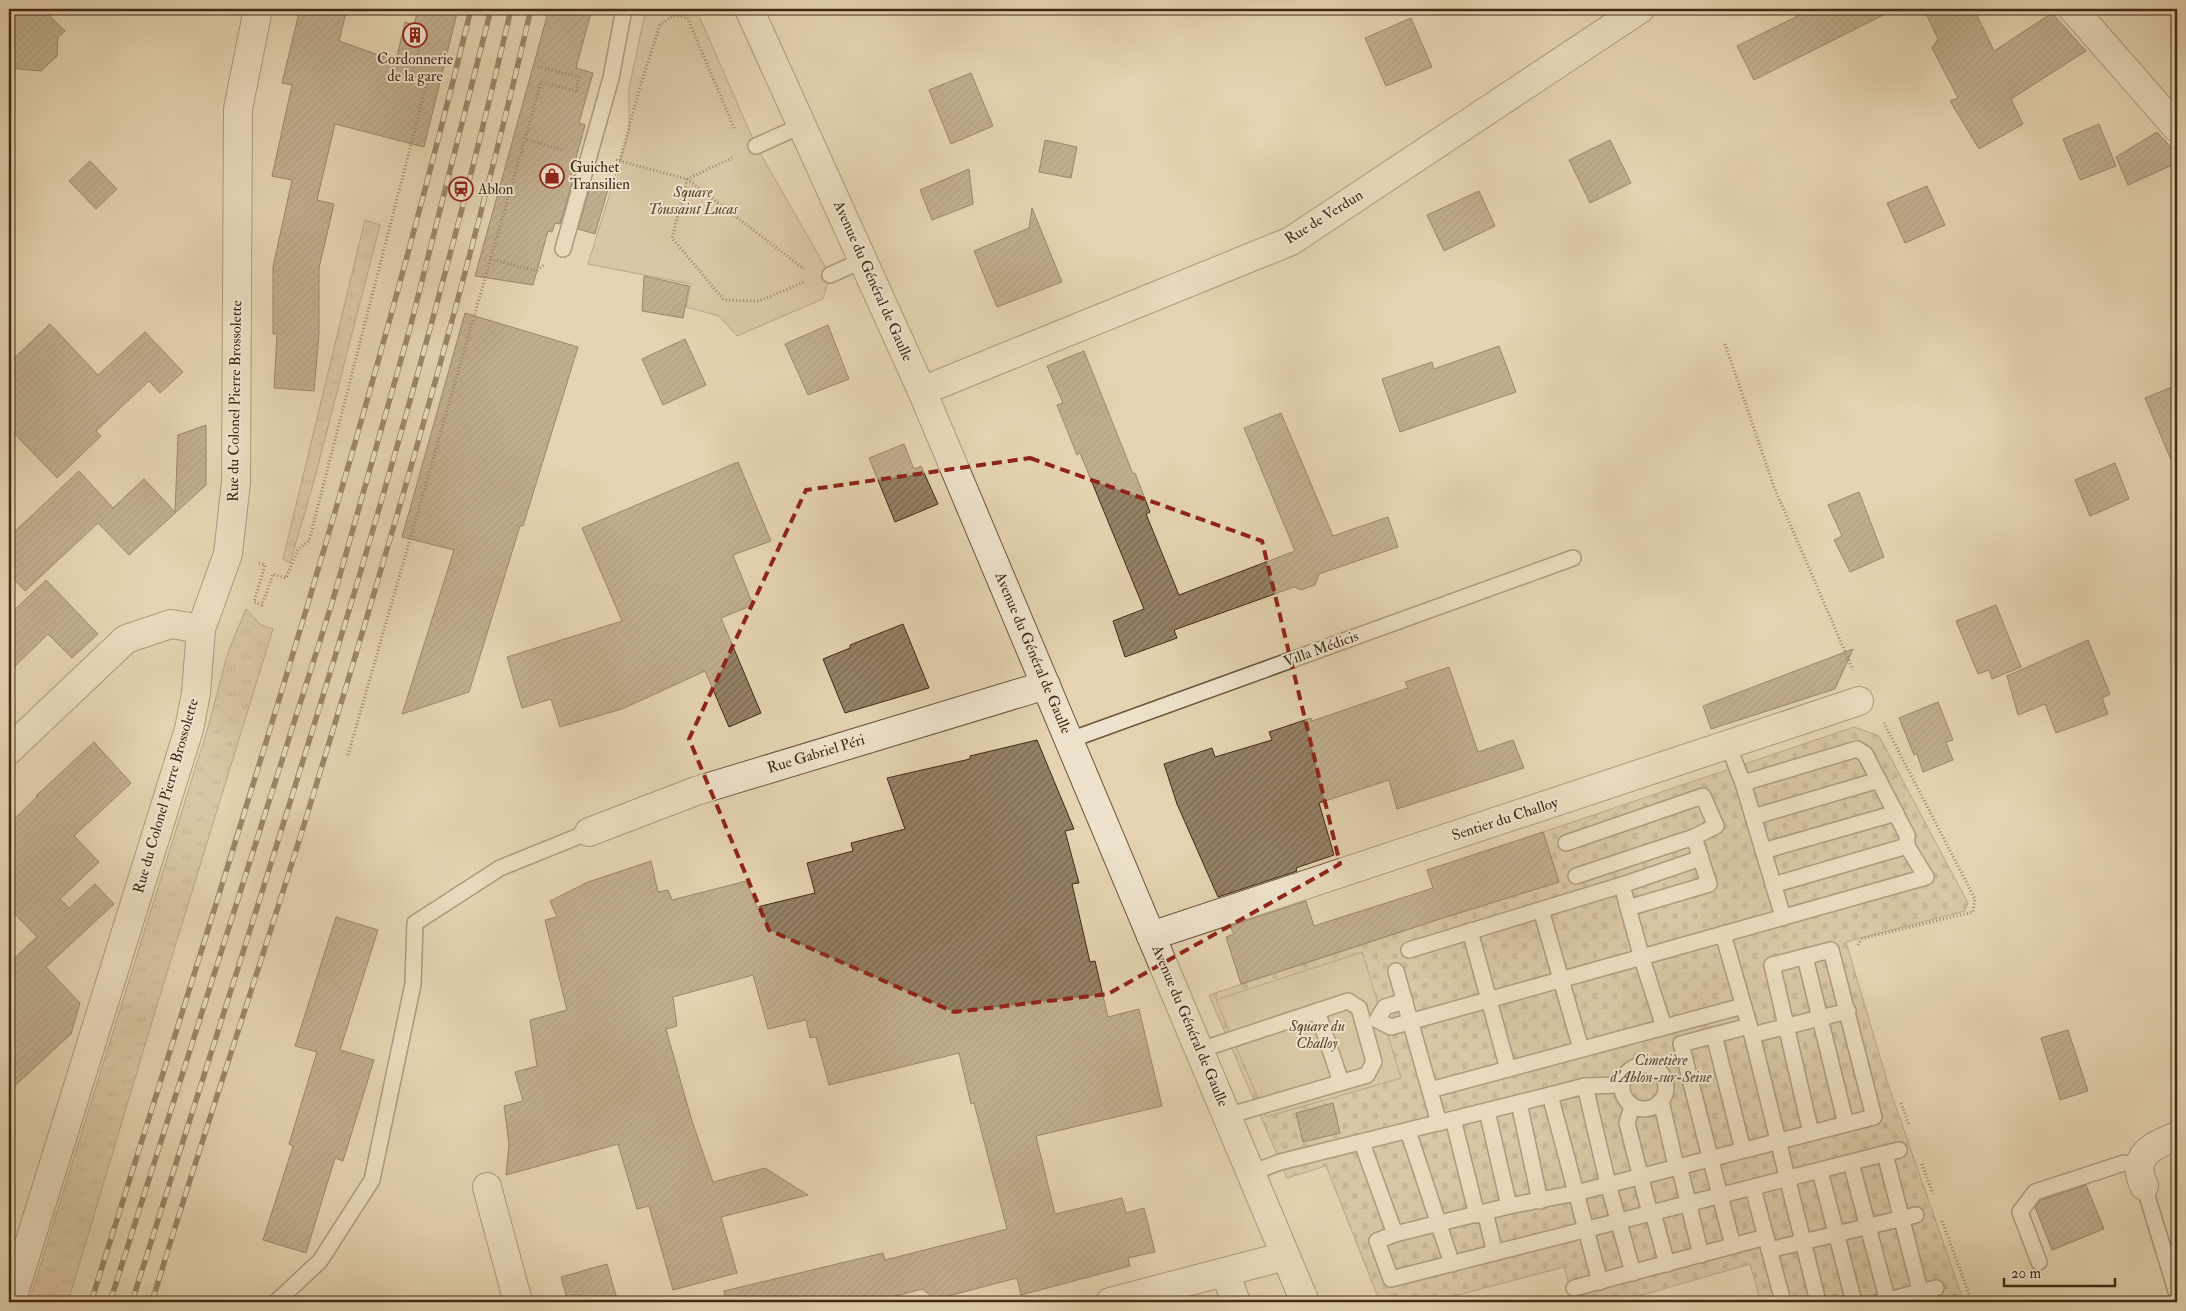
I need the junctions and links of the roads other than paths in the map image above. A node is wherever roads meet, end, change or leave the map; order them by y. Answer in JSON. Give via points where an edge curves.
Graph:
{"nodes":[{"id":1,"x":258,"y":9,"type":"edge"},
{"id":2,"x":624,"y":9,"type":"edge"},
{"id":3,"x":749,"y":9,"type":"edge"},
{"id":4,"x":1640,"y":9,"type":"edge"},
{"id":5,"x":2073,"y":9,"type":"edge"},
{"id":6,"x":802,"y":125,"type":"junction"},
{"id":7,"x":2177,"y":128,"type":"edge"},
{"id":8,"x":751,"y":149,"type":"road end"},
{"id":9,"x":563,"y":250,"type":"dead end"},
{"id":10,"x":863,"y":260,"type":"junction"},
{"id":11,"x":830,"y":275,"type":"road end"},
{"id":12,"x":922,"y":390,"type":"junction"},
{"id":13,"x":1573,"y":558,"type":"dead end"},
{"id":14,"x":200,"y":629,"type":"junction"},
{"id":15,"x":1046,"y":685,"type":"junction"},
{"id":16,"x":1859,"y":701,"type":"dead end"},
{"id":17,"x":1070,"y":740,"type":"junction"},
{"id":18,"x":1728,"y":745,"type":"junction"},
{"id":19,"x":9,"y":750,"type":"edge"},
{"id":20,"x":1879,"y":780,"type":"junction"},
{"id":21,"x":1743,"y":784,"type":"junction"},
{"id":22,"x":1896,"y":813,"type":"junction"},
{"id":23,"x":1753,"y":817,"type":"junction"},
{"id":24,"x":589,"y":832,"type":"joint"},
{"id":25,"x":1694,"y":837,"type":"junction"},
{"id":26,"x":1566,"y":843,"type":"dead end"},
{"id":27,"x":1907,"y":846,"type":"junction"},
{"id":28,"x":1763,"y":851,"type":"junction"},
{"id":29,"x":1701,"y":858,"type":"junction"},
{"id":30,"x":1576,"y":876,"type":"dead end"},
{"id":31,"x":1622,"y":885,"type":"junction"},
{"id":32,"x":1773,"y":885,"type":"junction"},
{"id":33,"x":1628,"y":908,"type":"junction"},
{"id":34,"x":1541,"y":910,"type":"junction"},
{"id":35,"x":1783,"y":917,"type":"junction"},
{"id":36,"x":1470,"y":931,"type":"junction"},
{"id":37,"x":1723,"y":934,"type":"junction"},
{"id":38,"x":1151,"y":936,"type":"junction"},
{"id":39,"x":1409,"y":950,"type":"dead end"},
{"id":40,"x":1805,"y":957,"type":"junction"},
{"id":41,"x":1642,"y":958,"type":"junction"},
{"id":42,"x":1396,"y":971,"type":"dead end"},
{"id":43,"x":1562,"y":980,"type":"junction"},
{"id":44,"x":1488,"y":1000,"type":"junction"},
{"id":45,"x":1405,"y":1001,"type":"junction"},
{"id":46,"x":1743,"y":1006,"type":"junction"},
{"id":47,"x":1316,"y":1011,"type":"junction"},
{"id":48,"x":1848,"y":1011,"type":"junction"},
{"id":49,"x":1820,"y":1018,"type":"junction"},
{"id":50,"x":1411,"y":1021,"type":"junction"},
{"id":51,"x":1370,"y":1022,"type":"junction"},
{"id":52,"x":1664,"y":1027,"type":"junction"},
{"id":53,"x":1786,"y":1027,"type":"junction"},
{"id":54,"x":1750,"y":1030,"type":"junction"},
{"id":55,"x":1714,"y":1035,"type":"junction"},
{"id":56,"x":1581,"y":1049,"type":"junction"},
{"id":57,"x":1200,"y":1050,"type":"junction"},
{"id":58,"x":1508,"y":1069,"type":"junction"},
{"id":59,"x":1341,"y":1082,"type":"junction"},
{"id":60,"x":1621,"y":1085,"type":"junction"},
{"id":61,"x":1585,"y":1086,"type":"junction"},
{"id":62,"x":1430,"y":1090,"type":"junction"},
{"id":63,"x":1550,"y":1094,"type":"junction"},
{"id":64,"x":1661,"y":1102,"type":"junction"},
{"id":65,"x":1519,"y":1103,"type":"junction"},
{"id":66,"x":1632,"y":1106,"type":"junction"},
{"id":67,"x":1486,"y":1111,"type":"junction"},
{"id":68,"x":1228,"y":1116,"type":"junction"},
{"id":69,"x":1446,"y":1121,"type":"junction"},
{"id":70,"x":1846,"y":1124,"type":"junction"},
{"id":71,"x":1408,"y":1131,"type":"junction"},
{"id":72,"x":1811,"y":1133,"type":"junction"},
{"id":73,"x":2177,"y":1136,"type":"edge"},
{"id":74,"x":1777,"y":1141,"type":"junction"},
{"id":75,"x":1362,"y":1143,"type":"junction"},
{"id":76,"x":1743,"y":1150,"type":"junction"},
{"id":77,"x":1710,"y":1157,"type":"junction"},
{"id":78,"x":1851,"y":1163,"type":"junction"},
{"id":79,"x":2124,"y":1163,"type":"dead end"},
{"id":80,"x":1678,"y":1165,"type":"junction"},
{"id":81,"x":1820,"y":1171,"type":"junction"},
{"id":82,"x":1252,"y":1173,"type":"junction"},
{"id":83,"x":1639,"y":1176,"type":"junction"},
{"id":84,"x":1787,"y":1179,"type":"junction"},
{"id":85,"x":1608,"y":1184,"type":"junction"},
{"id":86,"x":2144,"y":1186,"type":"joint"},
{"id":87,"x":487,"y":1187,"type":"dead end"},
{"id":88,"x":1753,"y":1188,"type":"junction"},
{"id":89,"x":1576,"y":1193,"type":"junction"},
{"id":90,"x":1720,"y":1196,"type":"junction"},
{"id":91,"x":1540,"y":1201,"type":"junction"},
{"id":92,"x":1688,"y":1205,"type":"junction"},
{"id":93,"x":1509,"y":1206,"type":"junction"},
{"id":94,"x":1481,"y":1213,"type":"junction"},
{"id":95,"x":1651,"y":1214,"type":"junction"},
{"id":96,"x":1909,"y":1216,"type":"junction"},
{"id":97,"x":1620,"y":1222,"type":"junction"},
{"id":98,"x":1438,"y":1224,"type":"junction"},
{"id":99,"x":1868,"y":1226,"type":"junction"},
{"id":100,"x":1586,"y":1230,"type":"junction"},
{"id":101,"x":1395,"y":1234,"type":"junction"},
{"id":102,"x":1836,"y":1234,"type":"junction"},
{"id":103,"x":1803,"y":1242,"type":"junction"},
{"id":104,"x":1768,"y":1244,"type":"junction"},
{"id":105,"x":1733,"y":1246,"type":"junction"},
{"id":106,"x":1495,"y":1253,"type":"junction"},
{"id":107,"x":1700,"y":1255,"type":"junction"},
{"id":108,"x":1285,"y":1256,"type":"junction"},
{"id":109,"x":2039,"y":1262,"type":"dead end"},
{"id":110,"x":1452,"y":1264,"type":"junction"},
{"id":111,"x":1666,"y":1264,"type":"junction"},
{"id":112,"x":1225,"y":1272,"type":"junction"},
{"id":113,"x":1633,"y":1273,"type":"junction"},
{"id":114,"x":1600,"y":1282,"type":"junction"},
{"id":115,"x":1574,"y":1288,"type":"dead end"},
{"id":116,"x":1936,"y":1288,"type":"dead end"},
{"id":117,"x":2177,"y":1294,"type":"edge"},
{"id":118,"x":1922,"y":1297,"type":"edge"},
{"id":119,"x":11,"y":1302,"type":"edge"},
{"id":120,"x":276,"y":1302,"type":"edge"},
{"id":121,"x":518,"y":1302,"type":"edge"},
{"id":122,"x":1110,"y":1302,"type":"edge"},
{"id":123,"x":1236,"y":1302,"type":"edge"},
{"id":124,"x":1305,"y":1302,"type":"edge"},
{"id":125,"x":1783,"y":1302,"type":"edge"},
{"id":126,"x":1818,"y":1302,"type":"edge"},
{"id":127,"x":1854,"y":1302,"type":"edge"},
{"id":128,"x":1885,"y":1302,"type":"edge"}],
"edges":[{"from":1,"to":14,"type":"street","name":"Rue du Colonel Pierre Brossolette","via":[[238,109],[236,482],[228,554]]},
{"from":2,"to":9,"type":"lane","via":[[611,78]]},
{"from":3,"to":6,"type":"street","name":"Avenue du Général de Gaulle"},
{"from":4,"to":12,"type":"street","name":"Rue de Verdun","via":[[1291,241]]},
{"from":5,"to":7,"type":"street"},
{"from":6,"to":8,"type":"lane"},
{"from":6,"to":10,"type":"street","name":"Avenue du Général de Gaulle"},
{"from":10,"to":11,"type":"lane"},
{"from":10,"to":12,"type":"street","name":"Avenue du Général de Gaulle"},
{"from":12,"to":15,"type":"street","name":"Avenue du Général de Gaulle"},
{"from":13,"to":17,"type":"lane","name":"Villa Médicis"},
{"from":14,"to":19,"type":"street","via":[[171,624],[126,639]]},
{"from":14,"to":119,"type":"street","name":"Rue du Colonel Pierre Brossolette","via":[[196,693],[189,729]]},
{"from":15,"to":17,"type":"street","name":"Avenue du Général de Gaulle"},
{"from":15,"to":24,"type":"street","name":"Rue Gabriel Péri","via":[[696,791]]},
{"from":16,"to":18,"type":"street","name":"Sentier du Challoy"},
{"from":17,"to":38,"type":"street","name":"Avenue du Général de Gaulle"},
{"from":18,"to":21,"type":"lane"},
{"from":18,"to":38,"type":"street","name":"Sentier du Challoy"},
{"from":20,"to":21,"type":"lane","via":[[1865,754],[1857,750]]},
{"from":20,"to":22,"type":"lane"},
{"from":20,"to":23,"type":"lane"},
{"from":21,"to":23,"type":"lane"},
{"from":22,"to":27,"type":"lane","via":[[1907,835]]},
{"from":22,"to":28,"type":"lane"},
{"from":23,"to":28,"type":"lane"},
{"from":24,"to":120,"type":"lane","via":[[500,868],[415,923],[413,984],[372,1180],[320,1261]]},
{"from":25,"to":26,"type":"lane","via":[[1716,826],[1703,796]]},
{"from":25,"to":29,"type":"lane"},
{"from":25,"to":30,"type":"lane"},
{"from":27,"to":32,"type":"lane"},
{"from":27,"to":35,"type":"lane","via":[[1926,877]]},
{"from":28,"to":32,"type":"lane"},
{"from":29,"to":31,"type":"lane"},
{"from":29,"to":33,"type":"lane","via":[[1709,884]]},
{"from":31,"to":33,"type":"lane"},
{"from":31,"to":34,"type":"lane"},
{"from":32,"to":35,"type":"lane"},
{"from":33,"to":41,"type":"lane"},
{"from":34,"to":36,"type":"lane"},
{"from":34,"to":43,"type":"lane"},
{"from":35,"to":37,"type":"lane"},
{"from":36,"to":39,"type":"lane"},
{"from":36,"to":44,"type":"lane"},
{"from":37,"to":41,"type":"lane"},
{"from":37,"to":46,"type":"lane"},
{"from":38,"to":57,"type":"street","name":"Avenue du Général de Gaulle"},
{"from":40,"to":48,"type":"lane","via":[[1831,950]]},
{"from":40,"to":49,"type":"lane"},
{"from":40,"to":53,"type":"lane","via":[[1772,965]]},
{"from":41,"to":43,"type":"lane"},
{"from":41,"to":52,"type":"lane"},
{"from":42,"to":45,"type":"lane"},
{"from":43,"to":44,"type":"lane"},
{"from":43,"to":56,"type":"lane"},
{"from":44,"to":50,"type":"lane"},
{"from":44,"to":58,"type":"lane"},
{"from":45,"to":50,"type":"lane"},
{"from":45,"to":51,"type":"lane","via":[[1385,1007]]},
{"from":46,"to":52,"type":"lane"},
{"from":46,"to":54,"type":"lane"},
{"from":47,"to":51,"type":"lane","via":[[1348,1001],[1359,1008]]},
{"from":47,"to":57,"type":"lane"},
{"from":47,"to":59,"type":"lane"},
{"from":48,"to":49,"type":"lane"},
{"from":48,"to":70,"type":"lane","via":[[1874,1117]]},
{"from":49,"to":53,"type":"lane"},
{"from":49,"to":70,"type":"lane"},
{"from":50,"to":51,"type":"lane","via":[[1391,1027]]},
{"from":50,"to":62,"type":"lane"},
{"from":51,"to":59,"type":"lane","via":[[1374,1062],[1367,1074]]},
{"from":52,"to":56,"type":"lane"},
{"from":53,"to":54,"type":"lane"},
{"from":53,"to":72,"type":"lane"},
{"from":54,"to":55,"type":"lane"},
{"from":54,"to":74,"type":"lane"},
{"from":55,"to":76,"type":"lane"},
{"from":55,"to":77,"type":"lane","via":[[1681,1044]]},
{"from":56,"to":58,"type":"lane"},
{"from":57,"to":68,"type":"street","name":"Avenue du Général de Gaulle"},
{"from":58,"to":62,"type":"lane"},
{"from":59,"to":68,"type":"lane"},
{"from":60,"to":61,"type":"lane"},
{"from":60,"to":64,"type":"lane","via":[[1628,1071],[1634,1067],[1641,1064],[1656,1068],[1662,1073],[1666,1088]]},
{"from":60,"to":66,"type":"lane","via":[[1624,1098]]},
{"from":61,"to":63,"type":"lane"},
{"from":61,"to":85,"type":"lane"},
{"from":62,"to":69,"type":"lane"},
{"from":63,"to":65,"type":"lane"},
{"from":63,"to":89,"type":"lane"},
{"from":64,"to":66,"type":"lane","via":[[1648,1109]]},
{"from":64,"to":80,"type":"lane"},
{"from":65,"to":67,"type":"lane"},
{"from":65,"to":91,"type":"lane"},
{"from":66,"to":83,"type":"lane","via":[[1627,1122]]},
{"from":67,"to":69,"type":"lane"},
{"from":67,"to":93,"type":"lane"},
{"from":68,"to":82,"type":"street","name":"Avenue du Général de Gaulle"},
{"from":69,"to":71,"type":"lane"},
{"from":69,"to":94,"type":"lane"},
{"from":70,"to":72,"type":"lane"},
{"from":71,"to":75,"type":"lane"},
{"from":71,"to":98,"type":"lane"},
{"from":72,"to":74,"type":"lane"},
{"from":73,"to":86,"type":"street","via":[[2145,1153],[2139,1167]]},
{"from":74,"to":76,"type":"lane"},
{"from":74,"to":84,"type":"lane"},
{"from":75,"to":82,"type":"lane","via":[[1280,1162]]},
{"from":75,"to":101,"type":"lane"},
{"from":76,"to":77,"type":"lane"},
{"from":77,"to":80,"type":"lane"},
{"from":77,"to":90,"type":"lane"},
{"from":78,"to":81,"type":"lane"},
{"from":78,"to":96,"type":"lane","via":[[1892,1152]]},
{"from":78,"to":99,"type":"lane"},
{"from":79,"to":109,"type":"lane","via":[[2034,1192],[2020,1212]]},
{"from":80,"to":83,"type":"lane"},
{"from":80,"to":92,"type":"lane"},
{"from":81,"to":84,"type":"lane"},
{"from":81,"to":102,"type":"lane"},
{"from":82,"to":108,"type":"street","name":"Avenue du Général de Gaulle"},
{"from":83,"to":85,"type":"lane"},
{"from":83,"to":95,"type":"lane"},
{"from":84,"to":88,"type":"lane"},
{"from":84,"to":103,"type":"lane"},
{"from":85,"to":89,"type":"lane"},
{"from":85,"to":97,"type":"lane"},
{"from":86,"to":117,"type":"lane"},
{"from":87,"to":121,"type":"street"},
{"from":88,"to":90,"type":"lane"},
{"from":88,"to":104,"type":"lane"},
{"from":89,"to":91,"type":"lane"},
{"from":89,"to":100,"type":"lane"},
{"from":90,"to":92,"type":"lane"},
{"from":90,"to":105,"type":"lane"},
{"from":91,"to":93,"type":"lane"},
{"from":92,"to":95,"type":"lane"},
{"from":92,"to":107,"type":"lane"},
{"from":93,"to":94,"type":"lane"},
{"from":94,"to":98,"type":"lane"},
{"from":94,"to":106,"type":"lane"},
{"from":95,"to":97,"type":"lane"},
{"from":95,"to":111,"type":"lane"},
{"from":96,"to":99,"type":"lane"},
{"from":96,"to":118,"type":"lane"},
{"from":97,"to":100,"type":"lane"},
{"from":97,"to":113,"type":"lane"},
{"from":98,"to":101,"type":"lane"},
{"from":98,"to":110,"type":"lane"},
{"from":99,"to":102,"type":"lane"},
{"from":99,"to":128,"type":"lane"},
{"from":100,"to":106,"type":"lane"},
{"from":100,"to":114,"type":"lane"},
{"from":101,"to":110,"type":"lane","via":[[1377,1241],[1392,1279]]},
{"from":102,"to":103,"type":"lane"},
{"from":102,"to":127,"type":"lane"},
{"from":103,"to":104,"type":"lane"},
{"from":103,"to":126,"type":"lane"},
{"from":104,"to":105,"type":"lane"},
{"from":104,"to":125,"type":"lane"},
{"from":105,"to":107,"type":"lane"},
{"from":106,"to":110,"type":"lane"},
{"from":107,"to":111,"type":"lane"},
{"from":108,"to":112,"type":"street"},
{"from":108,"to":124,"type":"street","name":"Avenue du Général de Gaulle"},
{"from":111,"to":113,"type":"lane"},
{"from":112,"to":122,"type":"street"},
{"from":112,"to":123,"type":"street"},
{"from":113,"to":114,"type":"lane"},
{"from":114,"to":115,"type":"lane"},
{"from":116,"to":118,"type":"lane"},
{"from":118,"to":128,"type":"lane"}]}
